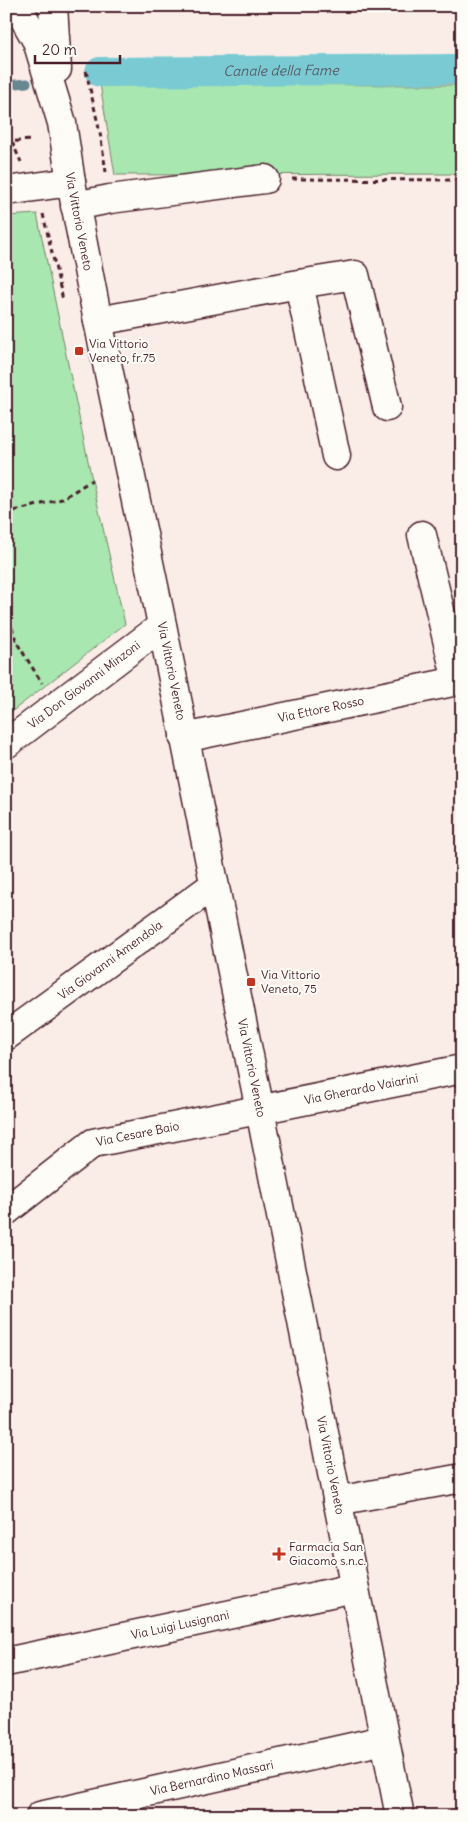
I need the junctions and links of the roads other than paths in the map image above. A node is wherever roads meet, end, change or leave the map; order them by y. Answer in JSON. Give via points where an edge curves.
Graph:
{"nodes":[{"id":1,"x":17,"y":6,"type":"edge"},
{"id":2,"x":48,"y":26,"type":"edge"},
{"id":3,"x":265,"y":179,"type":"road end"},
{"id":4,"x":6,"y":191,"type":"edge"},
{"id":5,"x":73,"y":194,"type":"junction"},
{"id":6,"x":299,"y":284,"type":"junction"},
{"id":7,"x":98,"y":321,"type":"junction"},
{"id":8,"x":387,"y":408,"type":"dead end"},
{"id":9,"x":336,"y":456,"type":"dead end"},
{"id":10,"x":422,"y":534,"type":"dead end"},
{"id":11,"x":162,"y":626,"type":"junction"},
{"id":12,"x":459,"y":681,"type":"edge"},
{"id":13,"x":184,"y":738,"type":"junction"},
{"id":14,"x":6,"y":744,"type":"edge"},
{"id":15,"x":214,"y":885,"type":"junction"},
{"id":16,"x":6,"y":1036,"type":"edge"},
{"id":17,"x":462,"y":1069,"type":"edge"},
{"id":18,"x":260,"y":1110,"type":"junction"},
{"id":19,"x":6,"y":1210,"type":"edge"},
{"id":20,"x":462,"y":1478,"type":"edge"},
{"id":21,"x":337,"y":1501,"type":"junction"},
{"id":22,"x":354,"y":1588,"type":"junction"},
{"id":23,"x":6,"y":1662,"type":"edge"},
{"id":24,"x":384,"y":1740,"type":"junction"},
{"id":25,"x":40,"y":1816,"type":"edge"},
{"id":26,"x":400,"y":1816,"type":"edge"}],
"edges":[{"from":1,"to":2,"type":"street","name":"Via Vittorio Veneto"},
{"from":2,"to":5,"type":"street","name":"Via Vittorio Veneto"},
{"from":3,"to":5,"type":"street","via":[[110,199]]},
{"from":4,"to":5,"type":"street"},
{"from":5,"to":7,"type":"street","name":"Via Vittorio Veneto"},
{"from":6,"to":7,"type":"street"},
{"from":6,"to":8,"type":"street","via":[[355,275]]},
{"from":6,"to":9,"type":"street"},
{"from":7,"to":11,"type":"street","name":"Via Vittorio Veneto"},
{"from":10,"to":12,"type":"street","name":"Via Ettore Rosso"},
{"from":11,"to":13,"type":"street","name":"Via Vittorio Veneto"},
{"from":11,"to":14,"type":"street","name":"Via Don Giovanni Minzoni"},
{"from":12,"to":13,"type":"street","name":"Via Ettore Rosso"},
{"from":13,"to":15,"type":"street","name":"Via Vittorio Veneto"},
{"from":15,"to":16,"type":"street","name":"Via Giovanni Amendola"},
{"from":15,"to":18,"type":"street","name":"Via Vittorio Veneto"},
{"from":17,"to":18,"type":"street","name":"Via Gherardo Vaiarini"},
{"from":18,"to":19,"type":"street","name":"Via Cesare Baio","via":[[93,1143]]},
{"from":18,"to":21,"type":"street","name":"Via Vittorio Veneto"},
{"from":20,"to":21,"type":"street"},
{"from":21,"to":22,"type":"street","name":"Via Vittorio Veneto"},
{"from":22,"to":23,"type":"street","name":"Via Luigi Lusignani"},
{"from":22,"to":24,"type":"street","name":"Via Vittorio Veneto"},
{"from":24,"to":25,"type":"street","name":"Via Bernardino Massari"},
{"from":24,"to":26,"type":"street","name":"Via Vittorio Veneto"}]}
